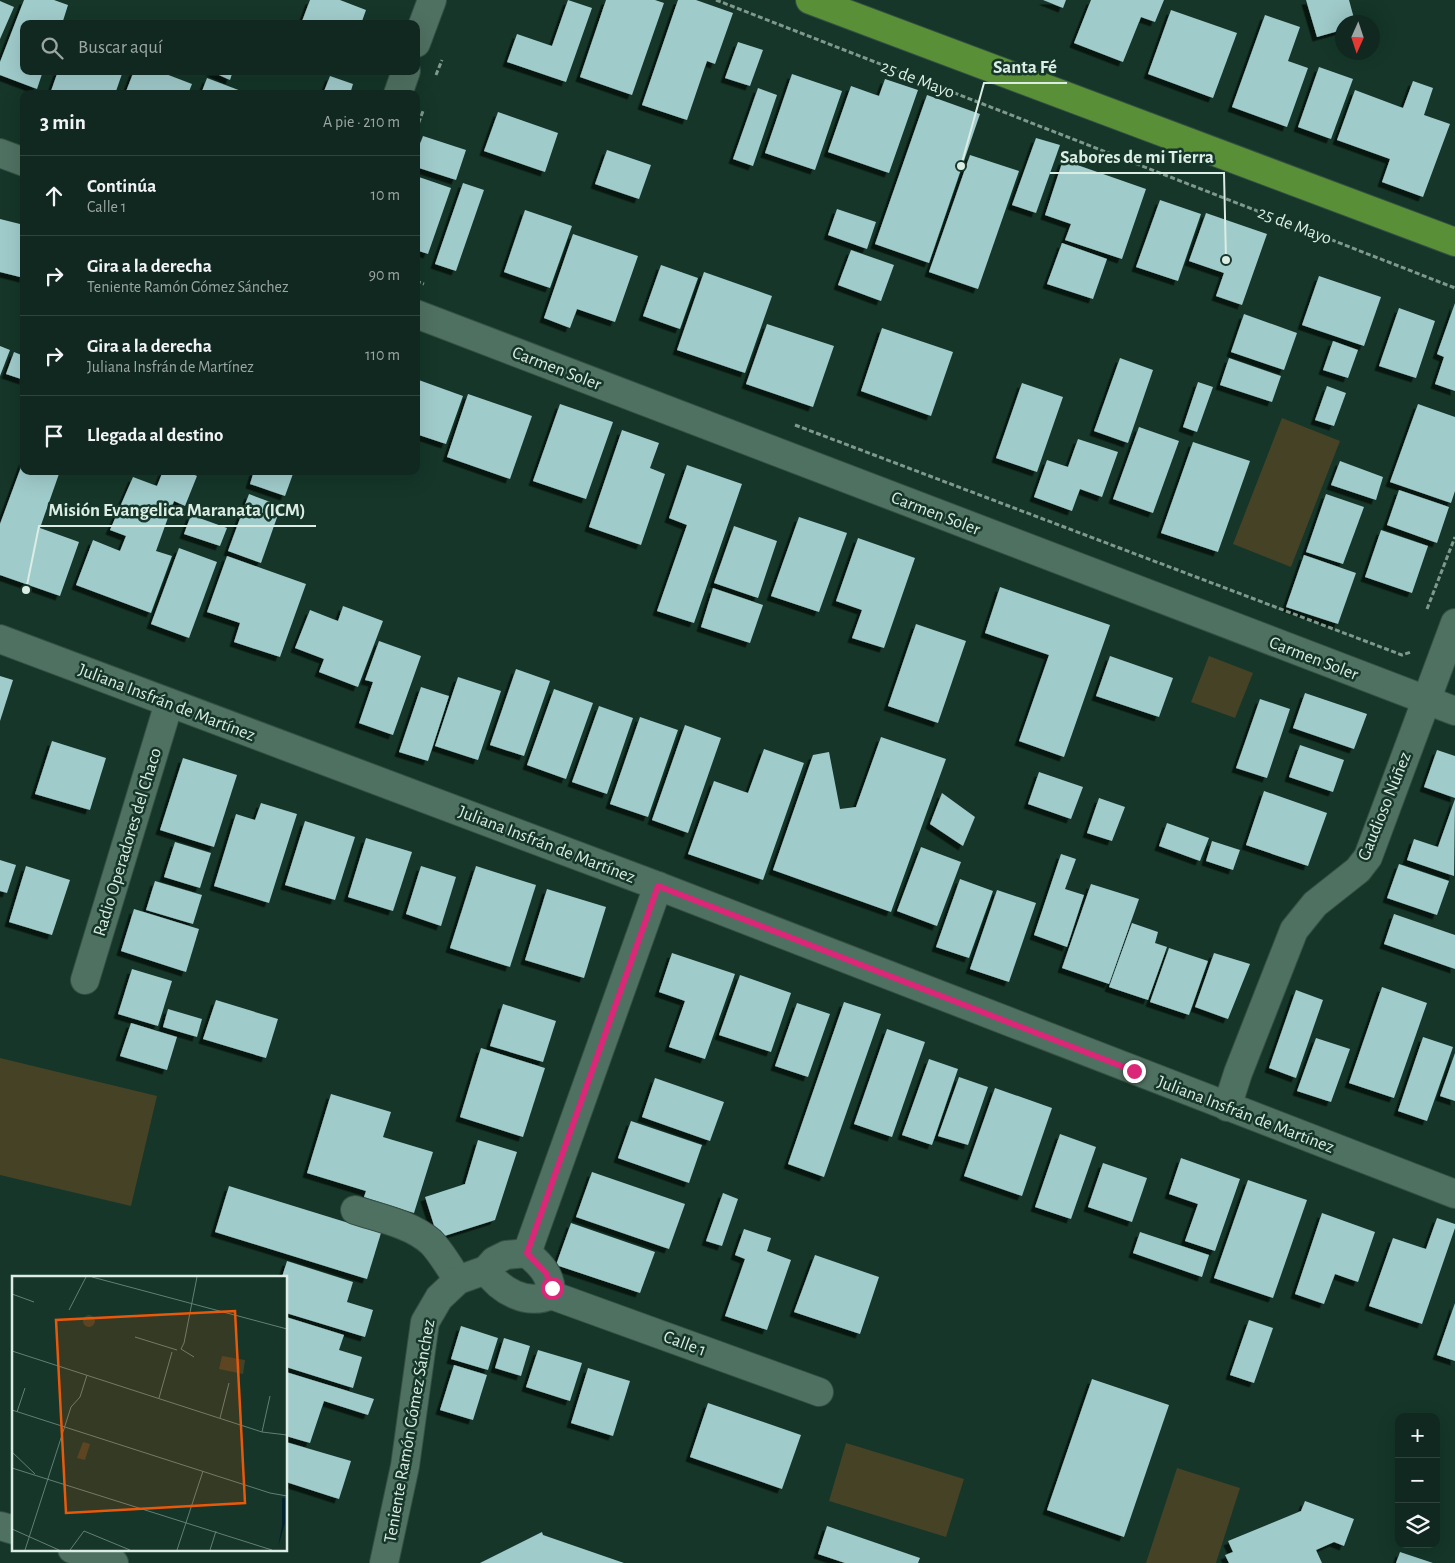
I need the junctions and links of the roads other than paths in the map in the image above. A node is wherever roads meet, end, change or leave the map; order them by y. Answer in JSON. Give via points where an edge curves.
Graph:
{"nodes":[{"id":1,"x":432,"y":0,"type":"edge"},
{"id":2,"x":810,"y":0,"type":"edge"},
{"id":3,"x":420,"y":32,"type":"edge"},
{"id":4,"x":405,"y":75,"type":"edge"},
{"id":5,"x":399,"y":90,"type":"edge"},
{"id":6,"x":0,"y":153,"type":"edge"},
{"id":7,"x":20,"y":160,"type":"edge"},
{"id":8,"x":1455,"y":242,"type":"edge"},
{"id":9,"x":420,"y":316,"type":"edge"},
{"id":10,"x":1455,"y":623,"type":"edge"},
{"id":11,"x":0,"y":639,"type":"edge"},
{"id":12,"x":1426,"y":700,"type":"junction"},
{"id":13,"x":169,"y":703,"type":"junction"},
{"id":14,"x":1455,"y":711,"type":"edge"},
{"id":15,"x":658,"y":886,"type":"junction"},
{"id":16,"x":85,"y":980,"type":"dead end"},
{"id":17,"x":1227,"y":1107,"type":"junction"},
{"id":18,"x":1455,"y":1194,"type":"edge"},
{"id":19,"x":355,"y":1210,"type":"dead end"},
{"id":20,"x":527,"y":1253,"type":"junction"},
{"id":21,"x":486,"y":1270,"type":"junction"},
{"id":22,"x":458,"y":1280,"type":"junction"},
{"id":23,"x":552,"y":1295,"type":"junction"},
{"id":24,"x":819,"y":1392,"type":"dead end"},
{"id":25,"x":75,"y":1550,"type":"edge"},
{"id":26,"x":114,"y":1563,"type":"edge"},
{"id":27,"x":384,"y":1563,"type":"edge"}],
"edges":[{"from":1,"to":3,"type":"street"},
{"from":2,"to":8,"type":"main road","name":"25 de Mayo"},
{"from":4,"to":5,"type":"street"},
{"from":6,"to":7,"type":"street"},
{"from":9,"to":12,"type":"street","name":"Carmen Soler"},
{"from":10,"to":12,"type":"street","name":"Gaudioso Núñez"},
{"from":11,"to":13,"type":"street","name":"Juliana Insfrán de Martínez"},
{"from":12,"to":14,"type":"street","name":"Carmen Soler"},
{"from":12,"to":17,"type":"street","name":"Gaudioso Núñez","via":[[1368,857],[1358,870],[1315,904],[1294,930]]},
{"from":13,"to":15,"type":"street","name":"Juliana Insfrán de Martínez"},
{"from":13,"to":16,"type":"street","name":"Radio Operadores del Chaco"},
{"from":15,"to":17,"type":"street","name":"Juliana Insfrán de Martínez"},
{"from":15,"to":20,"type":"street"},
{"from":17,"to":18,"type":"street","name":"Juliana Insfrán de Martínez"},
{"from":19,"to":22,"type":"street","via":[[423,1236],[432,1243]]},
{"from":20,"to":21,"type":"street","via":[[506,1255]]},
{"from":20,"to":23,"type":"street","via":[[546,1273]]},
{"from":21,"to":22,"type":"street"},
{"from":21,"to":23,"type":"street","name":"Calle 1","via":[[503,1290],[532,1300]]},
{"from":22,"to":27,"type":"street","name":"Teniente Ramón Gómez Sánchez","via":[[439,1298],[425,1322],[405,1466]]},
{"from":23,"to":24,"type":"street","name":"Calle 1"},
{"from":25,"to":26,"type":"street"}]}
